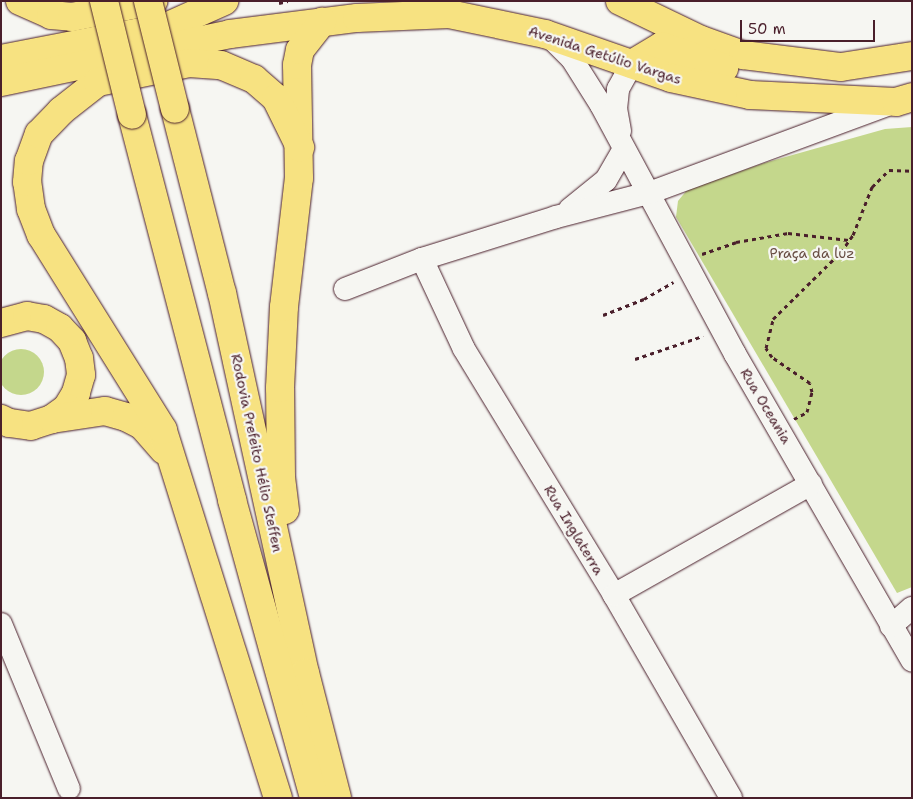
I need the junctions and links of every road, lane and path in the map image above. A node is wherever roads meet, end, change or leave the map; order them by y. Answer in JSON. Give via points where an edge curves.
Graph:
{"nodes":[{"id":1,"x":20,"y":1,"type":"edge"},
{"id":2,"x":104,"y":1,"type":"edge"},
{"id":3,"x":148,"y":1,"type":"edge"},
{"id":4,"x":153,"y":1,"type":"edge"},
{"id":5,"x":224,"y":1,"type":"edge"},
{"id":6,"x":406,"y":1,"type":"edge"},
{"id":7,"x":620,"y":1,"type":"edge"},
{"id":8,"x":372,"y":17,"type":"junction"},
{"id":9,"x":322,"y":22,"type":"junction"},
{"id":10,"x":545,"y":34,"type":"junction"},
{"id":11,"x":8,"y":56,"type":"edge"},
{"id":12,"x":912,"y":56,"type":"edge"},
{"id":13,"x":632,"y":64,"type":"junction"},
{"id":14,"x":842,"y":67,"type":"junction"},
{"id":15,"x":1,"y":82,"type":"edge"},
{"id":16,"x":904,"y":99,"type":"edge"},
{"id":17,"x":300,"y":147,"type":"junction"},
{"id":18,"x":623,"y":150,"type":"junction"},
{"id":19,"x":912,"y":171,"type":"edge"},
{"id":20,"x":649,"y":193,"type":"junction"},
{"id":21,"x":556,"y":217,"type":"junction"},
{"id":22,"x":849,"y":240,"type":"junction"},
{"id":23,"x":702,"y":254,"type":"dead end"},
{"id":24,"x":422,"y":259,"type":"junction"},
{"id":25,"x":674,"y":282,"type":"dead end"},
{"id":26,"x":344,"y":289,"type":"dead end"},
{"id":27,"x":1,"y":308,"type":"edge"},
{"id":28,"x":603,"y":315,"type":"dead end"},
{"id":29,"x":14,"y":319,"type":"edge"},
{"id":30,"x":711,"y":333,"type":"dead end"},
{"id":31,"x":635,"y":360,"type":"dead end"},
{"id":32,"x":1,"y":419,"type":"edge"},
{"id":33,"x":42,"y":422,"type":"junction"},
{"id":34,"x":779,"y":427,"type":"junction"},
{"id":35,"x":1,"y":439,"type":"edge"},
{"id":36,"x":180,"y":480,"type":"junction"},
{"id":37,"x":811,"y":484,"type":"junction"},
{"id":38,"x":614,"y":595,"type":"junction"},
{"id":39,"x":912,"y":608,"type":"edge"},
{"id":40,"x":1,"y":624,"type":"edge"},
{"id":41,"x":891,"y":626,"type":"junction"},
{"id":42,"x":912,"y":660,"type":"edge"},
{"id":43,"x":305,"y":673,"type":"junction"},
{"id":44,"x":69,"y":789,"type":"dead end"},
{"id":45,"x":278,"y":798,"type":"edge"},
{"id":46,"x":314,"y":798,"type":"edge"},
{"id":47,"x":337,"y":798,"type":"edge"},
{"id":48,"x":731,"y":798,"type":"edge"}],
"edges":[{"from":1,"to":4,"type":"main road","via":[[51,15],[72,17]]},
{"from":2,"to":46,"type":"main road","bridge":true,"via":[[232,500]]},
{"from":3,"to":43,"type":"main road","name":"Rodovia Prefeito Hélio Steffen","bridge":true,"via":[[222,293]]},
{"from":5,"to":11,"type":"main road","via":[[166,27]]},
{"from":6,"to":8,"type":"main road"},
{"from":7,"to":14,"type":"main road","via":[[701,40],[743,55]]},
{"from":8,"to":9,"type":"main road","name":"Avenida Getúlio Vargas"},
{"from":8,"to":10,"type":"main road","name":"Avenida Getúlio Vargas","via":[[449,14]]},
{"from":9,"to":15,"type":"main road","name":"Avenida Getúlio Vargas","via":[[230,34]]},
{"from":9,"to":17,"type":"main road","via":[[300,50],[296,65]]},
{"from":10,"to":13,"type":"main road","name":"Avenida Getúlio Vargas"},
{"from":10,"to":18,"type":"street","name":"Rua Oceania","via":[[577,66]]},
{"from":12,"to":14,"type":"main road"},
{"from":13,"to":14,"type":"main road","via":[[662,46],[724,68],[805,80]]},
{"from":13,"to":16,"type":"main road","name":"Avenida Getúlio Vargas","via":[[671,78],[750,95]]},
{"from":13,"to":18,"type":"street","name":"Rua Oceania","via":[[616,109]]},
{"from":16,"to":20,"type":"street","name":"Avenida Getúlio Vargas"},
{"from":17,"to":36,"type":"main road","via":[[276,98],[254,79],[221,65],[190,63],[98,82],[61,111],[40,134],[29,161],[27,182],[31,209],[41,235],[156,416]]},
{"from":17,"to":43,"type":"main road","via":[[284,307],[280,388],[281,477]]},
{"from":18,"to":20,"type":"street","name":"Rua Oceania"},
{"from":18,"to":21,"type":"street","via":[[606,180],[587,198]]},
{"from":19,"to":22,"type":"path","via":[[889,170],[872,187]]},
{"from":20,"to":21,"type":"street","name":"Avenida Getúlio Vargas"},
{"from":20,"to":34,"type":"street","name":"Rua Oceania","via":[[735,354]]},
{"from":21,"to":24,"type":"street","name":"Avenida Getúlio Vargas"},
{"from":22,"to":23,"type":"path","via":[[788,233],[736,242]]},
{"from":22,"to":34,"type":"path","via":[[773,318],[767,333],[766,348],[772,357],[810,382],[812,392],[807,412]]},
{"from":24,"to":26,"type":"street","name":"Avenida Getúlio Vargas"},
{"from":24,"to":38,"type":"street","name":"Rua Inglaterra","via":[[464,349]]},
{"from":25,"to":28,"type":"path","via":[[644,299]]},
{"from":27,"to":29,"type":"main road"},
{"from":29,"to":33,"type":"main road","via":[[44,319],[60,328],[72,341],[79,358],[81,375],[76,392],[66,408]]},
{"from":30,"to":31,"type":"path"},
{"from":32,"to":33,"type":"main road","via":[[10,423]]},
{"from":33,"to":35,"type":"main road"},
{"from":33,"to":36,"type":"main road","via":[[105,411],[126,417],[154,437]]},
{"from":34,"to":37,"type":"street","name":"Rua Oceania"},
{"from":36,"to":45,"type":"main road","via":[[199,552]]},
{"from":37,"to":38,"type":"street"},
{"from":37,"to":41,"type":"street","name":"Rua Oceania"},
{"from":38,"to":48,"type":"street","name":"Rua Inglaterra"},
{"from":39,"to":41,"type":"street"},
{"from":40,"to":44,"type":"street"},
{"from":41,"to":42,"type":"street","name":"Rua Oceania"},
{"from":43,"to":47,"type":"main road","name":"Rodovia Prefeito Hélio Steffen"}]}
